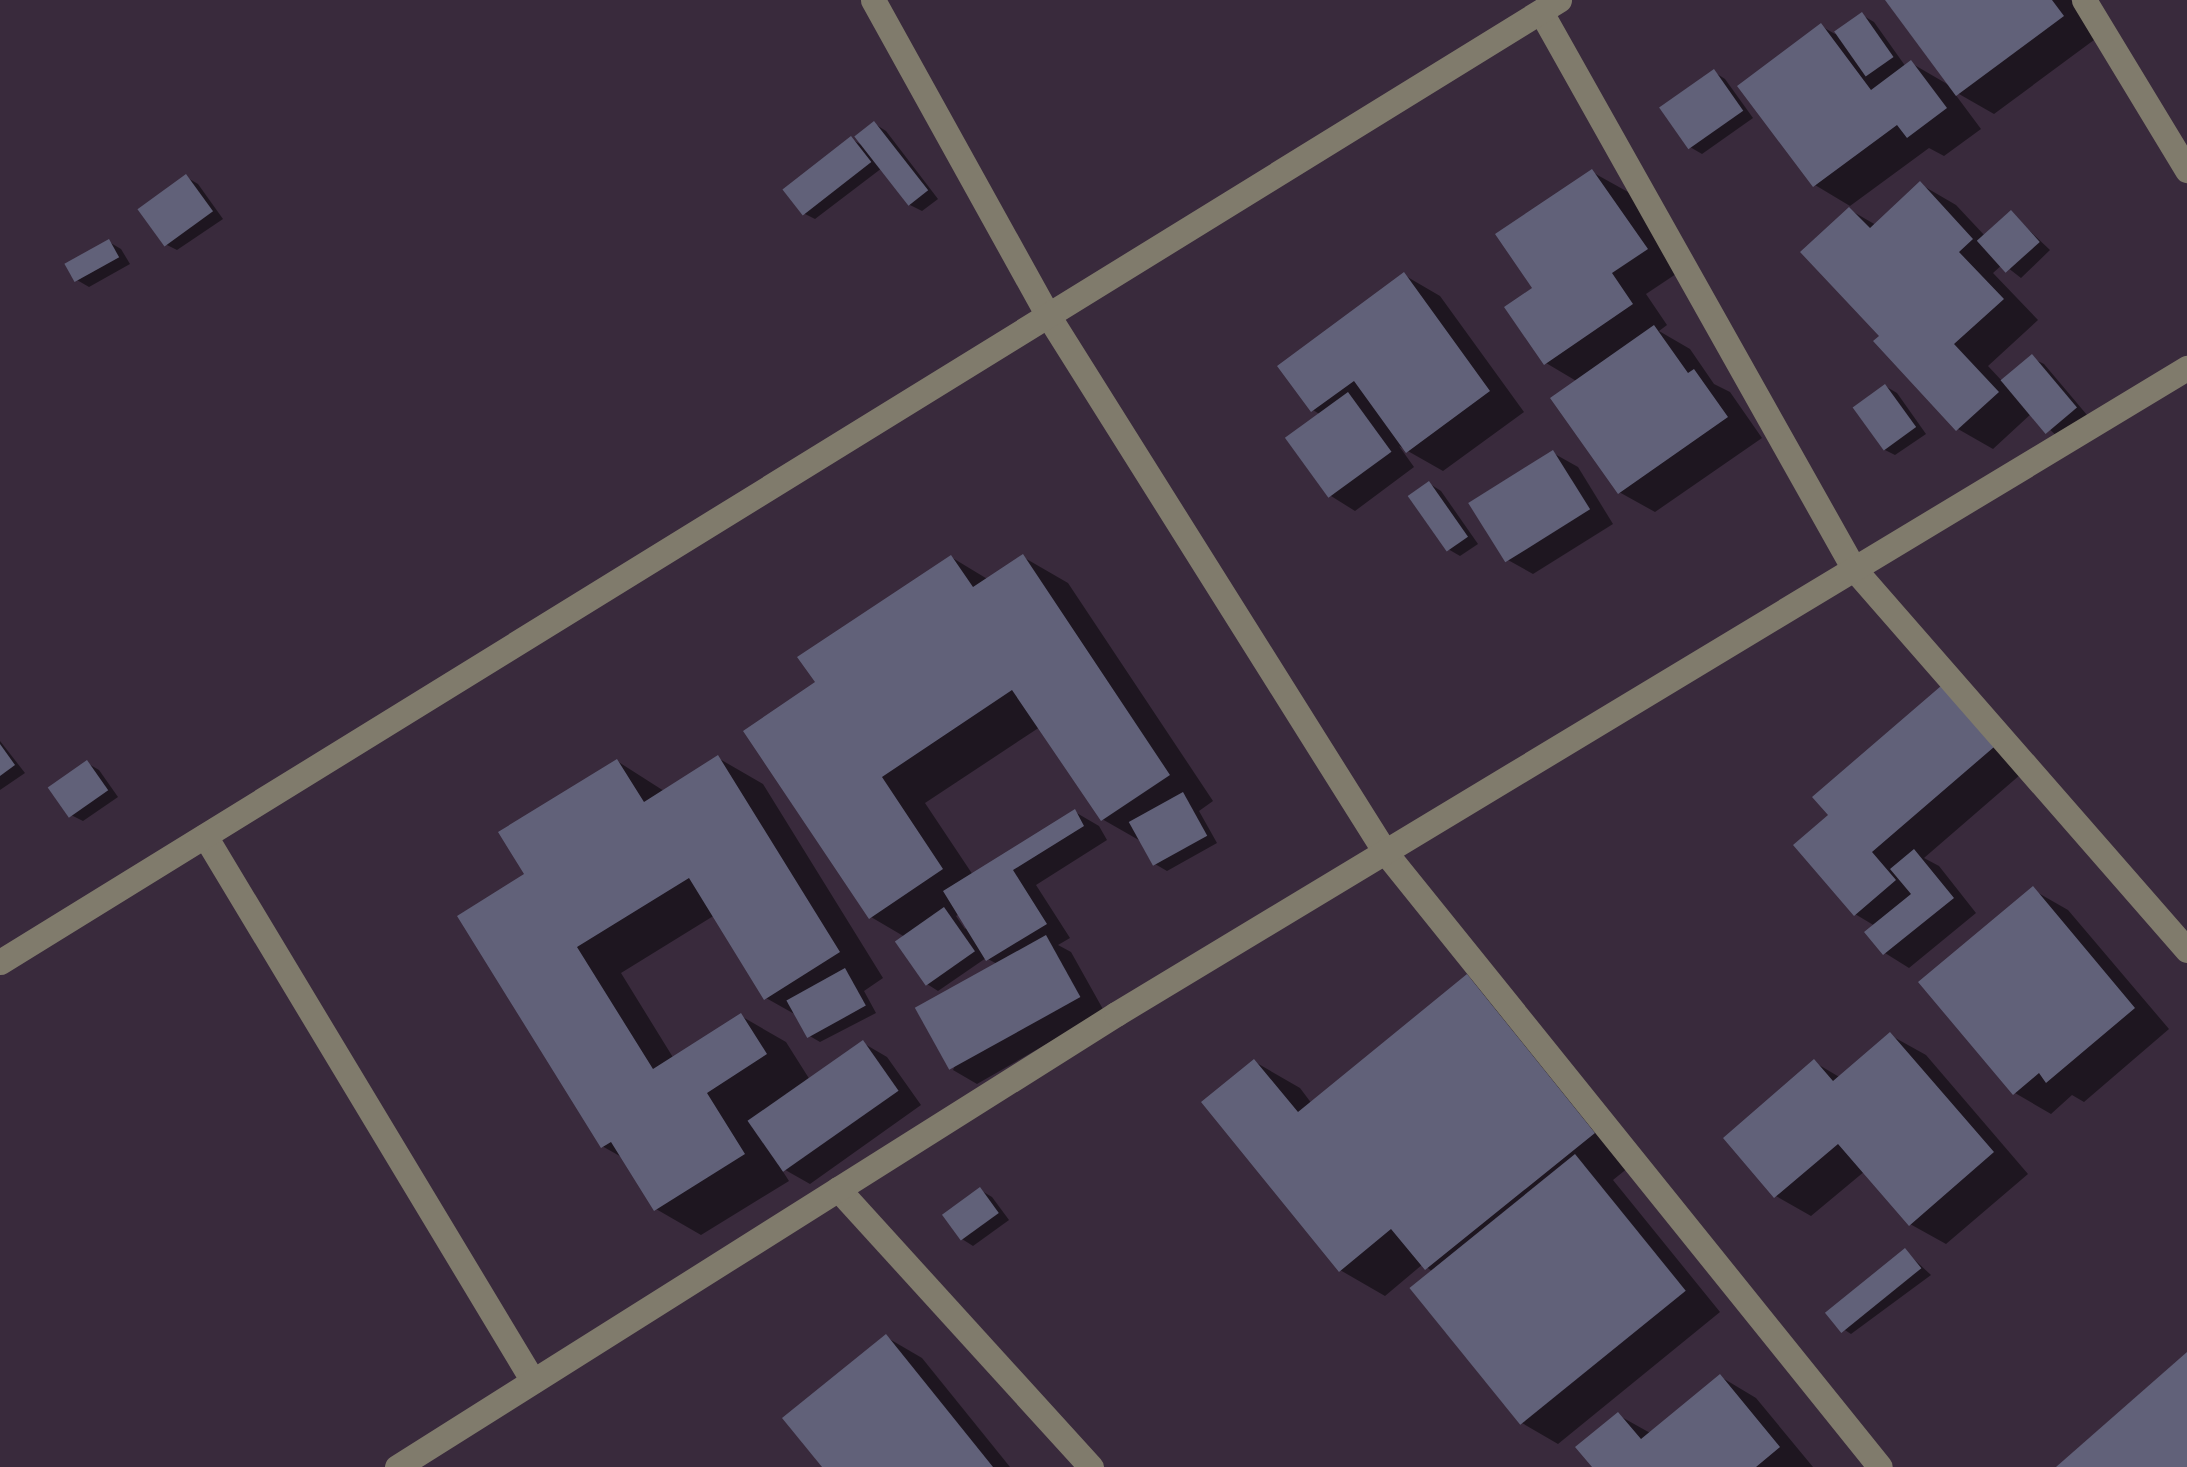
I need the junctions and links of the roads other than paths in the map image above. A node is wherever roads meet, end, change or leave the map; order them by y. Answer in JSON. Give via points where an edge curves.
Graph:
{"nodes":[{"id":1,"x":872,"y":0,"type":"edge"},
{"id":2,"x":2084,"y":0,"type":"edge"},
{"id":3,"x":1550,"y":6,"type":"edge"},
{"id":4,"x":2187,"y":170,"type":"edge"},
{"id":5,"x":1049,"y":318,"type":"junction"},
{"id":6,"x":2187,"y":368,"type":"edge"},
{"id":7,"x":1854,"y":569,"type":"junction"},
{"id":8,"x":205,"y":836,"type":"junction"},
{"id":9,"x":1385,"y":852,"type":"junction"},
{"id":10,"x":2187,"y":950,"type":"edge"},
{"id":11,"x":0,"y":962,"type":"edge"},
{"id":12,"x":838,"y":1189,"type":"junction"},
{"id":13,"x":532,"y":1381,"type":"junction"},
{"id":14,"x":397,"y":1467,"type":"edge"},
{"id":15,"x":1091,"y":1467,"type":"edge"},
{"id":16,"x":1880,"y":1467,"type":"edge"}],
"edges":[{"from":1,"to":5,"type":"street"},
{"from":2,"to":4,"type":"street"},
{"from":3,"to":5,"type":"street"},
{"from":3,"to":7,"type":"street"},
{"from":5,"to":8,"type":"street"},
{"from":5,"to":9,"type":"street"},
{"from":6,"to":7,"type":"street"},
{"from":7,"to":9,"type":"street"},
{"from":7,"to":10,"type":"street"},
{"from":8,"to":11,"type":"street"},
{"from":8,"to":13,"type":"street"},
{"from":9,"to":12,"type":"street"},
{"from":9,"to":16,"type":"street"},
{"from":12,"to":13,"type":"street"},
{"from":12,"to":15,"type":"street"},
{"from":13,"to":14,"type":"street"}]}
